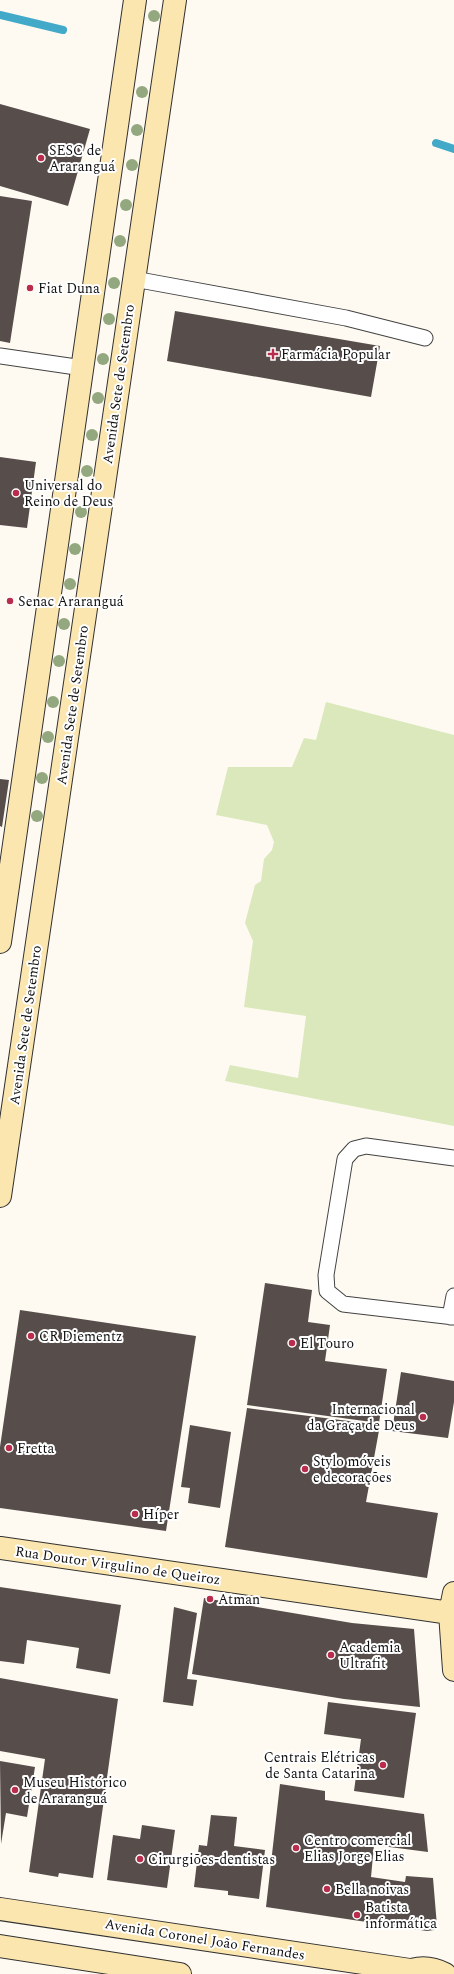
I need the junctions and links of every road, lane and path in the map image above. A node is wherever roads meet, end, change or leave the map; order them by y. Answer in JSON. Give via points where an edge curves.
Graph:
{"nodes":[{"id":1,"x":135,"y":0,"type":"edge"},
{"id":2,"x":174,"y":0,"type":"edge"},
{"id":3,"x":134,"y":279,"type":"junction"},
{"id":4,"x":424,"y":338,"type":"dead end"},
{"id":5,"x":0,"y":356,"type":"edge"},
{"id":6,"x":82,"y":368,"type":"junction"},
{"id":7,"x":0,"y":942,"type":"edge"},
{"id":8,"x":454,"y":1158,"type":"edge"},
{"id":9,"x":0,"y":1196,"type":"edge"},
{"id":10,"x":454,"y":1296,"type":"edge"},
{"id":11,"x":452,"y":1317,"type":"edge"},
{"id":12,"x":0,"y":1548,"type":"edge"},
{"id":13,"x":452,"y":1603,"type":"edge"},
{"id":14,"x":454,"y":1670,"type":"edge"},
{"id":15,"x":0,"y":1908,"type":"edge"},
{"id":16,"x":0,"y":1946,"type":"edge"},
{"id":17,"x":406,"y":1972,"type":"edge"},
{"id":18,"x":180,"y":1974,"type":"edge"},
{"id":19,"x":445,"y":1974,"type":"edge"}],
"edges":[{"from":1,"to":6,"type":"main road"},
{"from":2,"to":3,"type":"main road","name":"Avenida Sete de Setembro"},
{"from":3,"to":4,"type":"lane","via":[[346,318]]},
{"from":3,"to":9,"type":"main road","name":"Avenida Sete de Setembro"},
{"from":5,"to":6,"type":"lane"},
{"from":6,"to":7,"type":"main road"},
{"from":8,"to":11,"type":"lane","via":[[366,1146],[354,1149],[345,1159],[326,1275],[327,1291],[343,1304]]},
{"from":10,"to":11,"type":"lane"},
{"from":12,"to":13,"type":"main road","name":"Rua Doutor Virgulino de Queiroz"},
{"from":13,"to":14,"type":"main road"},
{"from":15,"to":17,"type":"main road","name":"Avenida Coronel João Fernandes"},
{"from":16,"to":18,"type":"main road"},
{"from":17,"to":19,"type":"main road","name":"Avenida Coronel João Fernandes","via":[[424,1968]]}]}
